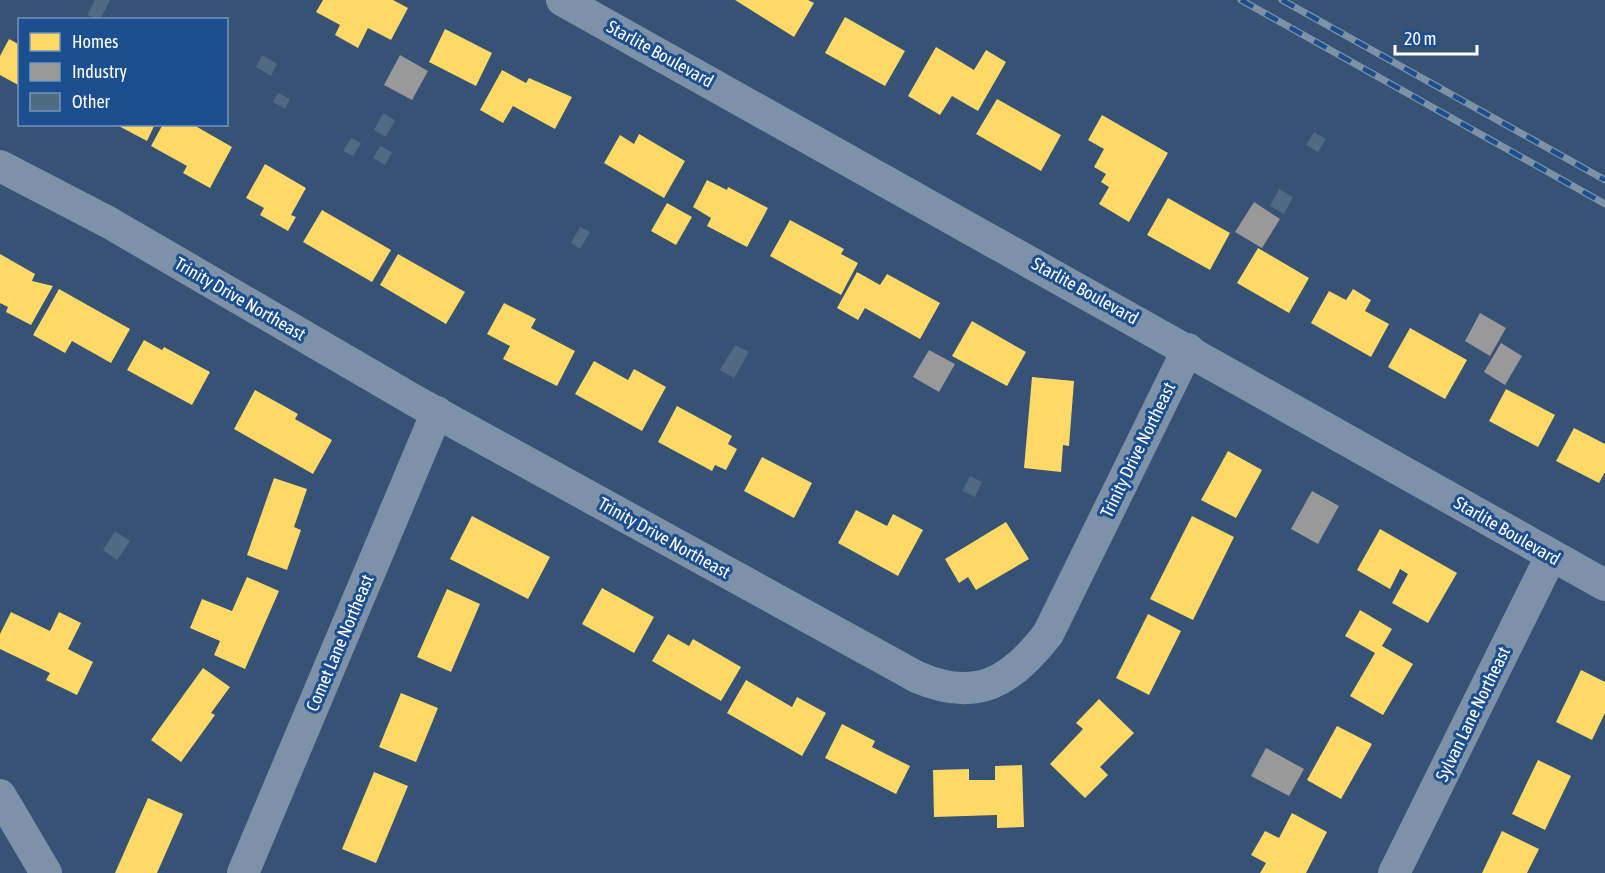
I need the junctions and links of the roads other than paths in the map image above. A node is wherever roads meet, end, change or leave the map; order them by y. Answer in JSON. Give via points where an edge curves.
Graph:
{"nodes":[{"id":1,"x":562,"y":0,"type":"edge"},
{"id":2,"x":0,"y":166,"type":"edge"},
{"id":3,"x":1188,"y":349,"type":"junction"},
{"id":4,"x":436,"y":412,"type":"junction"},
{"id":5,"x":1551,"y":556,"type":"junction"},
{"id":6,"x":1605,"y":585,"type":"edge"},
{"id":7,"x":0,"y":795,"type":"edge"},
{"id":8,"x":46,"y":873,"type":"edge"},
{"id":9,"x":243,"y":873,"type":"edge"},
{"id":10,"x":1394,"y":873,"type":"edge"}],
"edges":[{"from":1,"to":3,"type":"street","name":"Starlite Boulevard"},
{"from":2,"to":4,"type":"street","name":"Trinity Drive Northeast","via":[[108,222]]},
{"from":3,"to":4,"type":"street","name":"Trinity Drive Northeast","via":[[1048,634],[1027,661],[1001,680],[970,689],[940,688],[916,677]]},
{"from":3,"to":5,"type":"street","name":"Starlite Boulevard"},
{"from":4,"to":9,"type":"street","name":"Comet Lane Northeast"},
{"from":5,"to":6,"type":"street","name":"Starlite Boulevard"},
{"from":5,"to":10,"type":"street","name":"Sylvan Lane Northeast"},
{"from":7,"to":8,"type":"street"}]}
